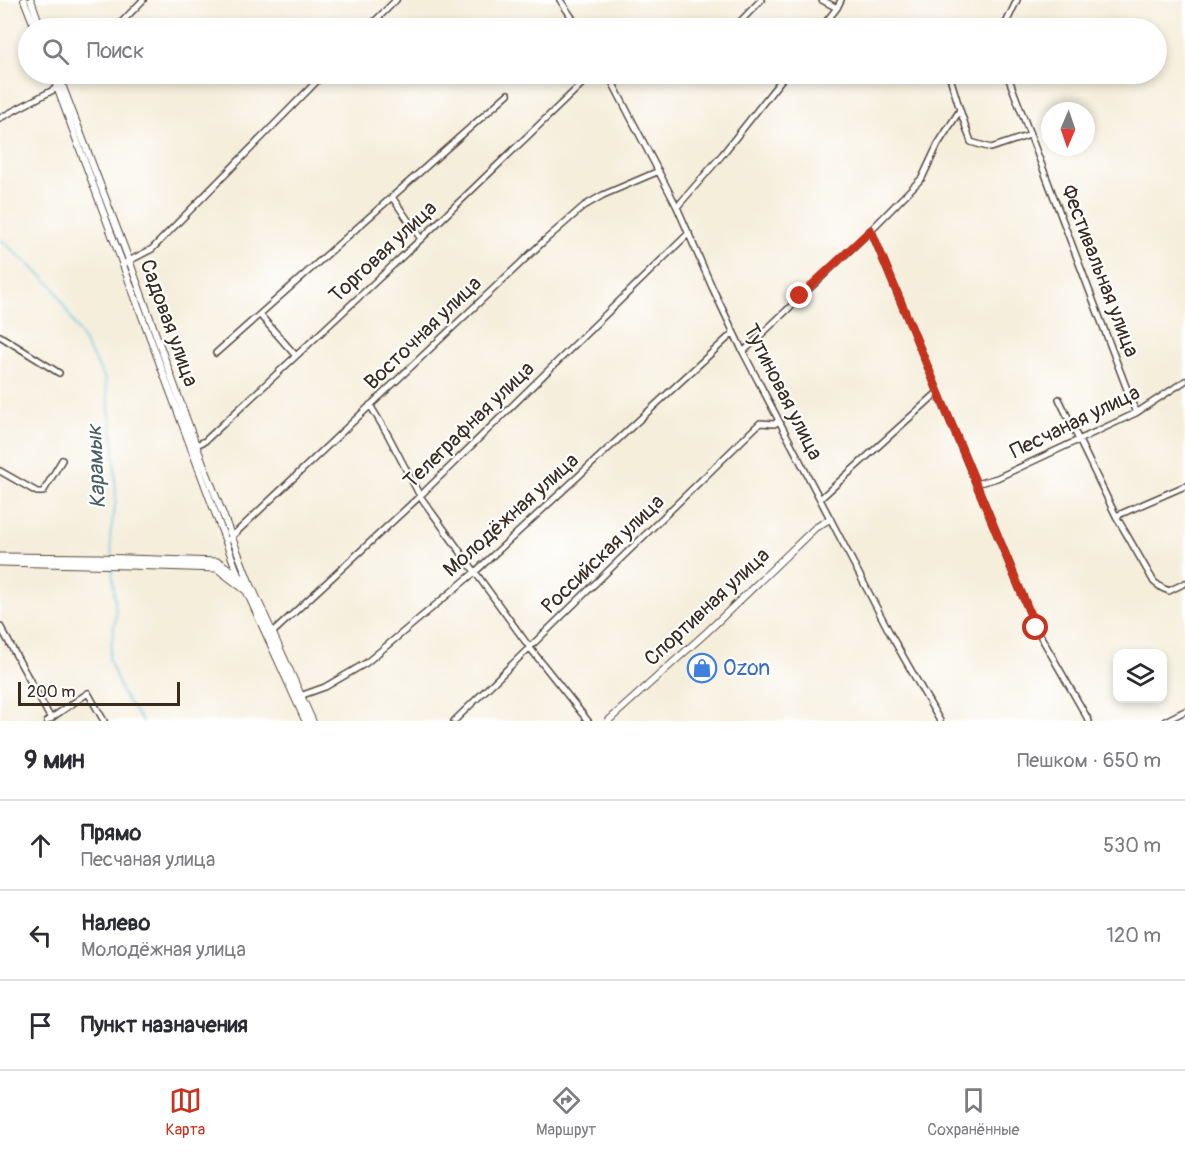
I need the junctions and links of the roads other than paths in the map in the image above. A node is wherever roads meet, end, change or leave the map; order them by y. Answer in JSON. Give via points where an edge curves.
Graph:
{"nodes":[{"id":1,"x":143,"y":0,"type":"edge"},
{"id":2,"x":396,"y":0,"type":"edge"},
{"id":3,"x":560,"y":0,"type":"edge"},
{"id":4,"x":761,"y":0,"type":"edge"},
{"id":5,"x":822,"y":0,"type":"edge"},
{"id":6,"x":841,"y":0,"type":"edge"},
{"id":7,"x":1017,"y":0,"type":"edge"},
{"id":8,"x":27,"y":2,"type":"edge"},
{"id":9,"x":837,"y":8,"type":"junction"},
{"id":10,"x":32,"y":18,"type":"edge"},
{"id":11,"x":36,"y":18,"type":"edge"},
{"id":12,"x":126,"y":18,"type":"edge"},
{"id":13,"x":379,"y":18,"type":"edge"},
{"id":14,"x":572,"y":18,"type":"edge"},
{"id":15,"x":744,"y":18,"type":"edge"},
{"id":16,"x":829,"y":18,"type":"edge"},
{"id":17,"x":1008,"y":18,"type":"edge"},
{"id":18,"x":56,"y":84,"type":"edge"},
{"id":19,"x":58,"y":84,"type":"edge"},
{"id":20,"x":62,"y":84,"type":"edge"},
{"id":21,"x":314,"y":84,"type":"edge"},
{"id":22,"x":582,"y":84,"type":"edge"},
{"id":23,"x":613,"y":84,"type":"edge"},
{"id":24,"x":778,"y":84,"type":"edge"},
{"id":25,"x":952,"y":84,"type":"edge"},
{"id":26,"x":1011,"y":84,"type":"edge"},
{"id":27,"x":57,"y":88,"type":"junction"},
{"id":28,"x":508,"y":94,"type":"dead end"},
{"id":29,"x":960,"y":110,"type":"junction"},
{"id":30,"x":0,"y":118,"type":"edge"},
{"id":31,"x":1030,"y":135,"type":"junction"},
{"id":32,"x":659,"y":171,"type":"junction"},
{"id":33,"x":392,"y":197,"type":"junction"},
{"id":34,"x":677,"y":207,"type":"junction"},
{"id":35,"x":871,"y":230,"type":"junction"},
{"id":36,"x":689,"y":233,"type":"junction"},
{"id":37,"x":421,"y":239,"type":"junction"},
{"id":38,"x":126,"y":262,"type":"junction"},
{"id":39,"x":260,"y":315,"type":"junction"},
{"id":40,"x":734,"y":333,"type":"junction"},
{"id":41,"x":0,"y":336,"type":"edge"},
{"id":42,"x":743,"y":352,"type":"junction"},
{"id":43,"x":216,"y":353,"type":"dead end"},
{"id":44,"x":296,"y":356,"type":"junction"},
{"id":45,"x":59,"y":373,"type":"dead end"},
{"id":46,"x":1185,"y":381,"type":"edge"},
{"id":47,"x":938,"y":392,"type":"junction"},
{"id":48,"x":1059,"y":399,"type":"dead end"},
{"id":49,"x":370,"y":405,"type":"junction"},
{"id":50,"x":1136,"y":413,"type":"junction"},
{"id":51,"x":779,"y":421,"type":"junction"},
{"id":52,"x":1079,"y":441,"type":"junction"},
{"id":53,"x":194,"y":446,"type":"junction"},
{"id":54,"x":62,"y":460,"type":"dead end"},
{"id":55,"x":0,"y":471,"type":"edge"},
{"id":56,"x":976,"y":484,"type":"junction"},
{"id":57,"x":1185,"y":486,"type":"edge"},
{"id":58,"x":420,"y":495,"type":"junction"},
{"id":59,"x":820,"y":499,"type":"junction"},
{"id":60,"x":1116,"y":516,"type":"junction"},
{"id":61,"x":830,"y":519,"type":"junction"},
{"id":62,"x":229,"y":540,"type":"junction"},
{"id":63,"x":0,"y":557,"type":"edge"},
{"id":64,"x":99,"y":561,"type":"junction"},
{"id":65,"x":0,"y":562,"type":"edge"},
{"id":66,"x":129,"y":562,"type":"junction"},
{"id":67,"x":475,"y":572,"type":"junction"},
{"id":68,"x":240,"y":577,"type":"junction"},
{"id":69,"x":1185,"y":583,"type":"edge"},
{"id":70,"x":249,"y":587,"type":"junction"},
{"id":71,"x":0,"y":626,"type":"edge"},
{"id":72,"x":270,"y":635,"type":"junction"},
{"id":73,"x":530,"y":648,"type":"junction"},
{"id":74,"x":298,"y":697,"type":"junction"},
{"id":75,"x":1185,"y":711,"type":"edge"},
{"id":76,"x":49,"y":720,"type":"edge"},
{"id":77,"x":104,"y":721,"type":"edge"},
{"id":78,"x":306,"y":721,"type":"edge"},
{"id":79,"x":312,"y":721,"type":"edge"},
{"id":80,"x":454,"y":721,"type":"edge"},
{"id":81,"x":588,"y":721,"type":"edge"},
{"id":82,"x":608,"y":721,"type":"edge"},
{"id":83,"x":939,"y":721,"type":"edge"},
{"id":84,"x":1089,"y":721,"type":"edge"},
{"id":85,"x":1165,"y":721,"type":"edge"}],
"edges":[{"from":1,"to":12,"type":"street"},
{"from":2,"to":13,"type":"street"},
{"from":3,"to":14,"type":"street"},
{"from":4,"to":15,"type":"street"},
{"from":5,"to":9,"type":"street"},
{"from":6,"to":9,"type":"street"},
{"from":7,"to":17,"type":"street"},
{"from":8,"to":10,"type":"street"},
{"from":8,"to":11,"type":"street"},
{"from":9,"to":16,"type":"street"},
{"from":18,"to":27,"type":"street","name":"Садовая улица"},
{"from":19,"to":27,"type":"street"},
{"from":20,"to":38,"type":"street","name":"Садовая улица"},
{"from":21,"to":38,"type":"street","via":[[152,249]]},
{"from":22,"to":37,"type":"street","name":"Торговая улица"},
{"from":23,"to":32,"type":"street","name":"Тутиновая улица"},
{"from":24,"to":34,"type":"street"},
{"from":25,"to":29,"type":"street"},
{"from":26,"to":31,"type":"street","name":"Фестивальная улица"},
{"from":27,"to":30,"type":"street"},
{"from":27,"to":38,"type":"street","name":"Садовая улица"},
{"from":28,"to":33,"type":"street","name":"Торговая улица"},
{"from":29,"to":31,"type":"street","via":[[971,142],[991,148]]},
{"from":29,"to":35,"type":"street","via":[[922,178]]},
{"from":31,"to":50,"type":"street","name":"Фестивальная улица"},
{"from":32,"to":34,"type":"street","name":"Тутиновая улица"},
{"from":32,"to":49,"type":"street","name":"Восточная улица","via":[[584,206]]},
{"from":33,"to":37,"type":"street"},
{"from":33,"to":39,"type":"street","name":"Торговая улица"},
{"from":34,"to":36,"type":"street","name":"Тутиновая улица"},
{"from":35,"to":42,"type":"street"},
{"from":35,"to":47,"type":"street"},
{"from":36,"to":40,"type":"street","name":"Тутиновая улица"},
{"from":36,"to":58,"type":"street","name":"Телеграфная улица"},
{"from":37,"to":44,"type":"street","name":"Торговая улица"},
{"from":38,"to":53,"type":"street","name":"Садовая улица"},
{"from":39,"to":43,"type":"street","name":"Торговая улица"},
{"from":39,"to":44,"type":"street"},
{"from":40,"to":42,"type":"street","name":"Тутиновая улица"},
{"from":40,"to":67,"type":"street","name":"Молодёжная улица"},
{"from":41,"to":45,"type":"street"},
{"from":42,"to":51,"type":"street","name":"Тутиновая улица"},
{"from":44,"to":53,"type":"street","name":"Торговая улица","via":[[205,441]]},
{"from":46,"to":50,"type":"street","name":"Песчаная улица"},
{"from":47,"to":56,"type":"street"},
{"from":47,"to":59,"type":"street"},
{"from":48,"to":52,"type":"street"},
{"from":49,"to":58,"type":"street"},
{"from":49,"to":62,"type":"street","name":"Восточная улица"},
{"from":50,"to":52,"type":"street","name":"Песчаная улица"},
{"from":51,"to":59,"type":"street","name":"Тутиновая улица"},
{"from":51,"to":73,"type":"street","name":"Российская улица","via":[[760,423]]},
{"from":52,"to":56,"type":"street","name":"Песчаная улица"},
{"from":52,"to":60,"type":"street"},
{"from":53,"to":62,"type":"street","name":"Садовая улица"},
{"from":54,"to":55,"type":"street","via":[[43,492]]},
{"from":56,"to":84,"type":"street","via":[[1036,628]]},
{"from":57,"to":60,"type":"street"},
{"from":58,"to":67,"type":"street"},
{"from":58,"to":72,"type":"street","name":"Телеграфная улица"},
{"from":59,"to":61,"type":"street","name":"Тутиновая улица"},
{"from":60,"to":69,"type":"street","via":[[1154,582],[1169,591]]},
{"from":61,"to":82,"type":"street","name":"Спортивная улица","via":[[815,528]]},
{"from":61,"to":83,"type":"street","name":"Тутиновая улица"},
{"from":62,"to":68,"type":"street"},
{"from":62,"to":70,"type":"street","name":"Садовая улица"},
{"from":63,"to":64,"type":"main road"},
{"from":64,"to":65,"type":"main road"},
{"from":64,"to":66,"type":"main road"},
{"from":66,"to":68,"type":"main road","via":[[218,562]]},
{"from":66,"to":70,"type":"main road","via":[[217,568]]},
{"from":67,"to":73,"type":"street"},
{"from":67,"to":74,"type":"street","name":"Молодёжная улица","via":[[366,663],[325,687]]},
{"from":68,"to":70,"type":"main road"},
{"from":70,"to":72,"type":"main road"},
{"from":71,"to":76,"type":"street"},
{"from":72,"to":74,"type":"main road"},
{"from":73,"to":80,"type":"street","name":"Российская улица"},
{"from":73,"to":81,"type":"street"},
{"from":74,"to":78,"type":"main road"},
{"from":74,"to":79,"type":"main road"},
{"from":75,"to":85,"type":"street"},
{"from":76,"to":77,"type":"street","via":[[88,693]]}]}
